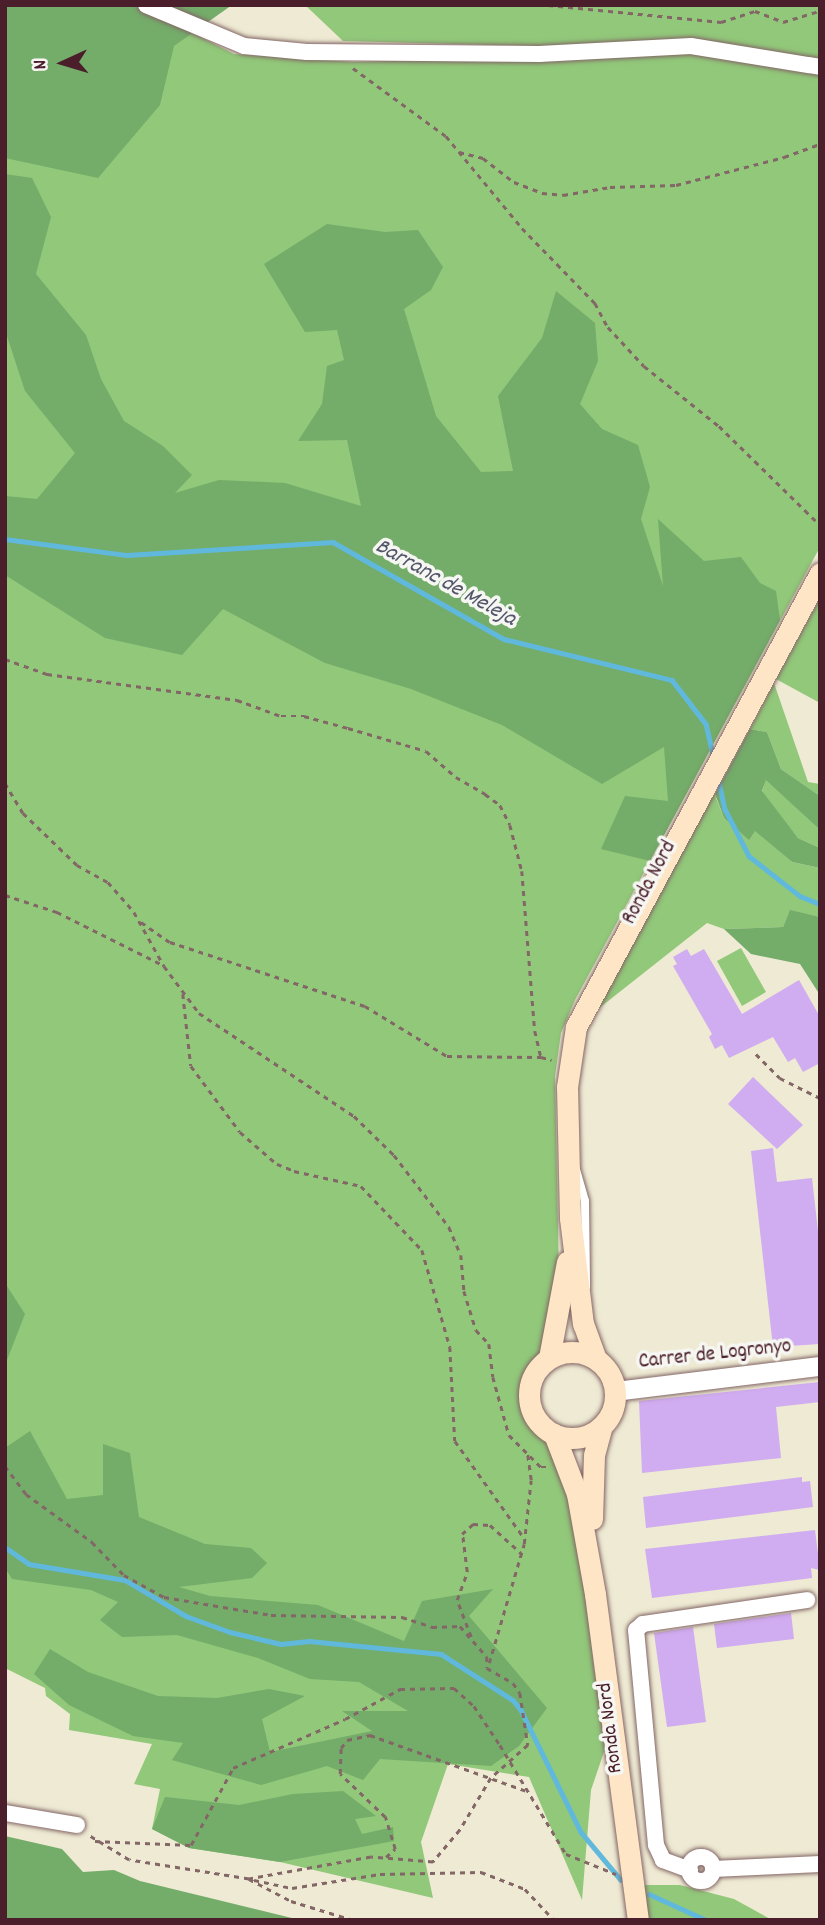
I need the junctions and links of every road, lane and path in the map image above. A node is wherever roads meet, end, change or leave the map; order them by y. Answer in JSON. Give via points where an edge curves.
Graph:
{"nodes":[{"id":1,"x":146,"y":5,"type":"edge"},
{"id":2,"x":548,"y":5,"type":"edge"},
{"id":3,"x":820,"y":11,"type":"edge"},
{"id":4,"x":341,"y":52,"type":"junction"},
{"id":5,"x":820,"y":67,"type":"edge"},
{"id":6,"x":820,"y":144,"type":"edge"},
{"id":7,"x":459,"y":152,"type":"junction"},
{"id":8,"x":820,"y":525,"type":"edge"},
{"id":9,"x":820,"y":573,"type":"edge"},
{"id":10,"x":5,"y":659,"type":"edge"},
{"id":11,"x":5,"y":783,"type":"edge"},
{"id":12,"x":5,"y":895,"type":"edge"},
{"id":13,"x":138,"y":920,"type":"junction"},
{"id":14,"x":164,"y":966,"type":"junction"},
{"id":15,"x":182,"y":990,"type":"junction"},
{"id":16,"x":757,"y":1054,"type":"dead end"},
{"id":17,"x":541,"y":1057,"type":"junction"},
{"id":18,"x":568,"y":1063,"type":"junction"},
{"id":19,"x":820,"y":1098,"type":"edge"},
{"id":20,"x":569,"y":1159,"type":"junction"},
{"id":21,"x":570,"y":1218,"type":"junction"},
{"id":22,"x":581,"y":1307,"type":"junction"},
{"id":23,"x":550,"y":1358,"type":"junction"},
{"id":24,"x":596,"y":1359,"type":"junction"},
{"id":25,"x":820,"y":1366,"type":"edge"},
{"id":26,"x":621,"y":1395,"type":"junction"},
{"id":27,"x":610,"y":1425,"type":"junction"},
{"id":28,"x":554,"y":1434,"type":"junction"},
{"id":29,"x":527,"y":1452,"type":"junction"},
{"id":30,"x":566,"y":1459,"type":"junction"},
{"id":31,"x":5,"y":1466,"type":"edge"},
{"id":32,"x":525,"y":1539,"type":"junction"},
{"id":33,"x":522,"y":1553,"type":"junction"},
{"id":34,"x":595,"y":1594,"type":"junction"},
{"id":35,"x":807,"y":1600,"type":"dead end"},
{"id":36,"x":471,"y":1637,"type":"junction"},
{"id":37,"x":488,"y":1668,"type":"junction"},
{"id":38,"x":512,"y":1763,"type":"junction"},
{"id":39,"x":491,"y":1778,"type":"junction"},
{"id":40,"x":528,"y":1792,"type":"junction"},
{"id":41,"x":5,"y":1814,"type":"edge"},
{"id":42,"x":77,"y":1825,"type":"joint"},
{"id":43,"x":95,"y":1841,"type":"junction"},
{"id":44,"x":386,"y":1857,"type":"junction"},
{"id":45,"x":820,"y":1864,"type":"edge"},
{"id":46,"x":627,"y":1869,"type":"junction"},
{"id":47,"x":249,"y":1879,"type":"junction"},
{"id":48,"x":353,"y":1920,"type":"edge"},
{"id":49,"x":554,"y":1920,"type":"edge"},
{"id":50,"x":629,"y":1920,"type":"edge"},
{"id":51,"x":638,"y":1920,"type":"edge"}],
"edges":[{"from":1,"to":4,"type":"street","via":[[244,46]]},
{"from":2,"to":3,"type":"path","via":[[721,22],[755,10],[783,22]]},
{"from":4,"to":5,"type":"street","via":[[539,54],[691,46]]},
{"from":4,"to":7,"type":"path","via":[[347,65],[377,82]]},
{"from":6,"to":7,"type":"path","via":[[784,158],[676,185],[610,187],[563,195],[514,182],[483,158]]},
{"from":7,"to":8,"type":"path","via":[[522,228],[595,303],[608,327],[644,366],[719,426]]},
{"from":9,"to":18,"type":"main road","name":"Ronda Nord","via":[[584,1007]]},
{"from":10,"to":17,"type":"path","via":[[47,674],[237,700],[255,709],[304,716],[426,751],[500,805],[522,870],[528,986]]},
{"from":11,"to":13,"type":"path","via":[[23,813],[77,865],[108,882]]},
{"from":12,"to":14,"type":"path","via":[[57,912]]},
{"from":13,"to":14,"type":"path"},
{"from":13,"to":17,"type":"path","via":[[170,942],[365,1006],[447,1056]]},
{"from":14,"to":15,"type":"path"},
{"from":15,"to":29,"type":"path","via":[[199,1013],[354,1116],[394,1155],[449,1227],[461,1255],[464,1291],[476,1330],[489,1344],[509,1435]]},
{"from":15,"to":32,"type":"path","via":[[191,1066],[240,1132],[285,1168],[361,1186],[422,1250],[450,1347],[455,1441]]},
{"from":16,"to":19,"type":"path","via":[[780,1078]]},
{"from":17,"to":18,"type":"path"},
{"from":18,"to":20,"type":"main road","name":"Ronda Nord"},
{"from":20,"to":21,"type":"main road","name":"Ronda Nord"},
{"from":20,"to":22,"type":"lane","via":[[582,1177],[585,1201],[588,1278]]},
{"from":21,"to":22,"type":"main road","name":"Ronda Nord"},
{"from":21,"to":23,"type":"main road","name":"Ronda Nord","via":[[566,1273]]},
{"from":22,"to":24,"type":"main road","name":"Ronda Nord"},
{"from":23,"to":24,"type":"main road","via":[[573,1352]]},
{"from":23,"to":28,"type":"main road","via":[[539,1367],[529,1391],[535,1417]]},
{"from":24,"to":26,"type":"main road"},
{"from":25,"to":26,"type":"street","name":"Carrer de Logronyo"},
{"from":26,"to":27,"type":"path"},
{"from":26,"to":27,"type":"main road"},
{"from":27,"to":28,"type":"main road","via":[[580,1438]]},
{"from":27,"to":34,"type":"main road","name":"Ronda Nord","via":[[594,1455]]},
{"from":28,"to":30,"type":"main road","name":"Ronda Nord"},
{"from":29,"to":30,"type":"path","via":[[541,1467],[562,1466]]},
{"from":29,"to":32,"type":"path","via":[[531,1480]]},
{"from":30,"to":34,"type":"main road","name":"Ronda Nord"},
{"from":31,"to":36,"type":"path","via":[[26,1494],[92,1542],[124,1575],[164,1597],[271,1615],[402,1617],[432,1627],[460,1626]]},
{"from":32,"to":33,"type":"path"},
{"from":33,"to":36,"type":"path","via":[[490,1525],[473,1524],[462,1534],[467,1572],[457,1600]]},
{"from":33,"to":37,"type":"path"},
{"from":34,"to":46,"type":"main road","name":"Ronda Nord"},
{"from":35,"to":45,"type":"street","via":[[643,1624],[636,1630],[656,1845],[663,1860],[690,1870],[701,1857],[713,1869]]},
{"from":36,"to":37,"type":"path","via":[[487,1657]]},
{"from":37,"to":38,"type":"path","via":[[513,1683],[520,1693],[528,1745]]},
{"from":38,"to":39,"type":"path"},
{"from":38,"to":40,"type":"path"},
{"from":38,"to":43,"type":"path","via":[[474,1706],[454,1688],[400,1689],[345,1719],[233,1768],[191,1845]]},
{"from":39,"to":40,"type":"path"},
{"from":39,"to":44,"type":"path","via":[[460,1830],[433,1862]]},
{"from":39,"to":44,"type":"path","via":[[370,1735],[347,1740],[341,1748],[340,1774],[385,1817],[396,1849]]},
{"from":40,"to":46,"type":"path","via":[[566,1854],[590,1867]]},
{"from":41,"to":42,"type":"street"},
{"from":42,"to":43,"type":"path"},
{"from":43,"to":47,"type":"path","via":[[129,1860]]},
{"from":44,"to":47,"type":"path","via":[[316,1864]]},
{"from":46,"to":50,"type":"main road","name":"Ronda Nord"},
{"from":46,"to":51,"type":"main road","name":"Ronda Nord"},
{"from":47,"to":48,"type":"path","via":[[291,1901]]},
{"from":47,"to":49,"type":"path","via":[[292,1888],[380,1874],[481,1872],[525,1889]]}]}
